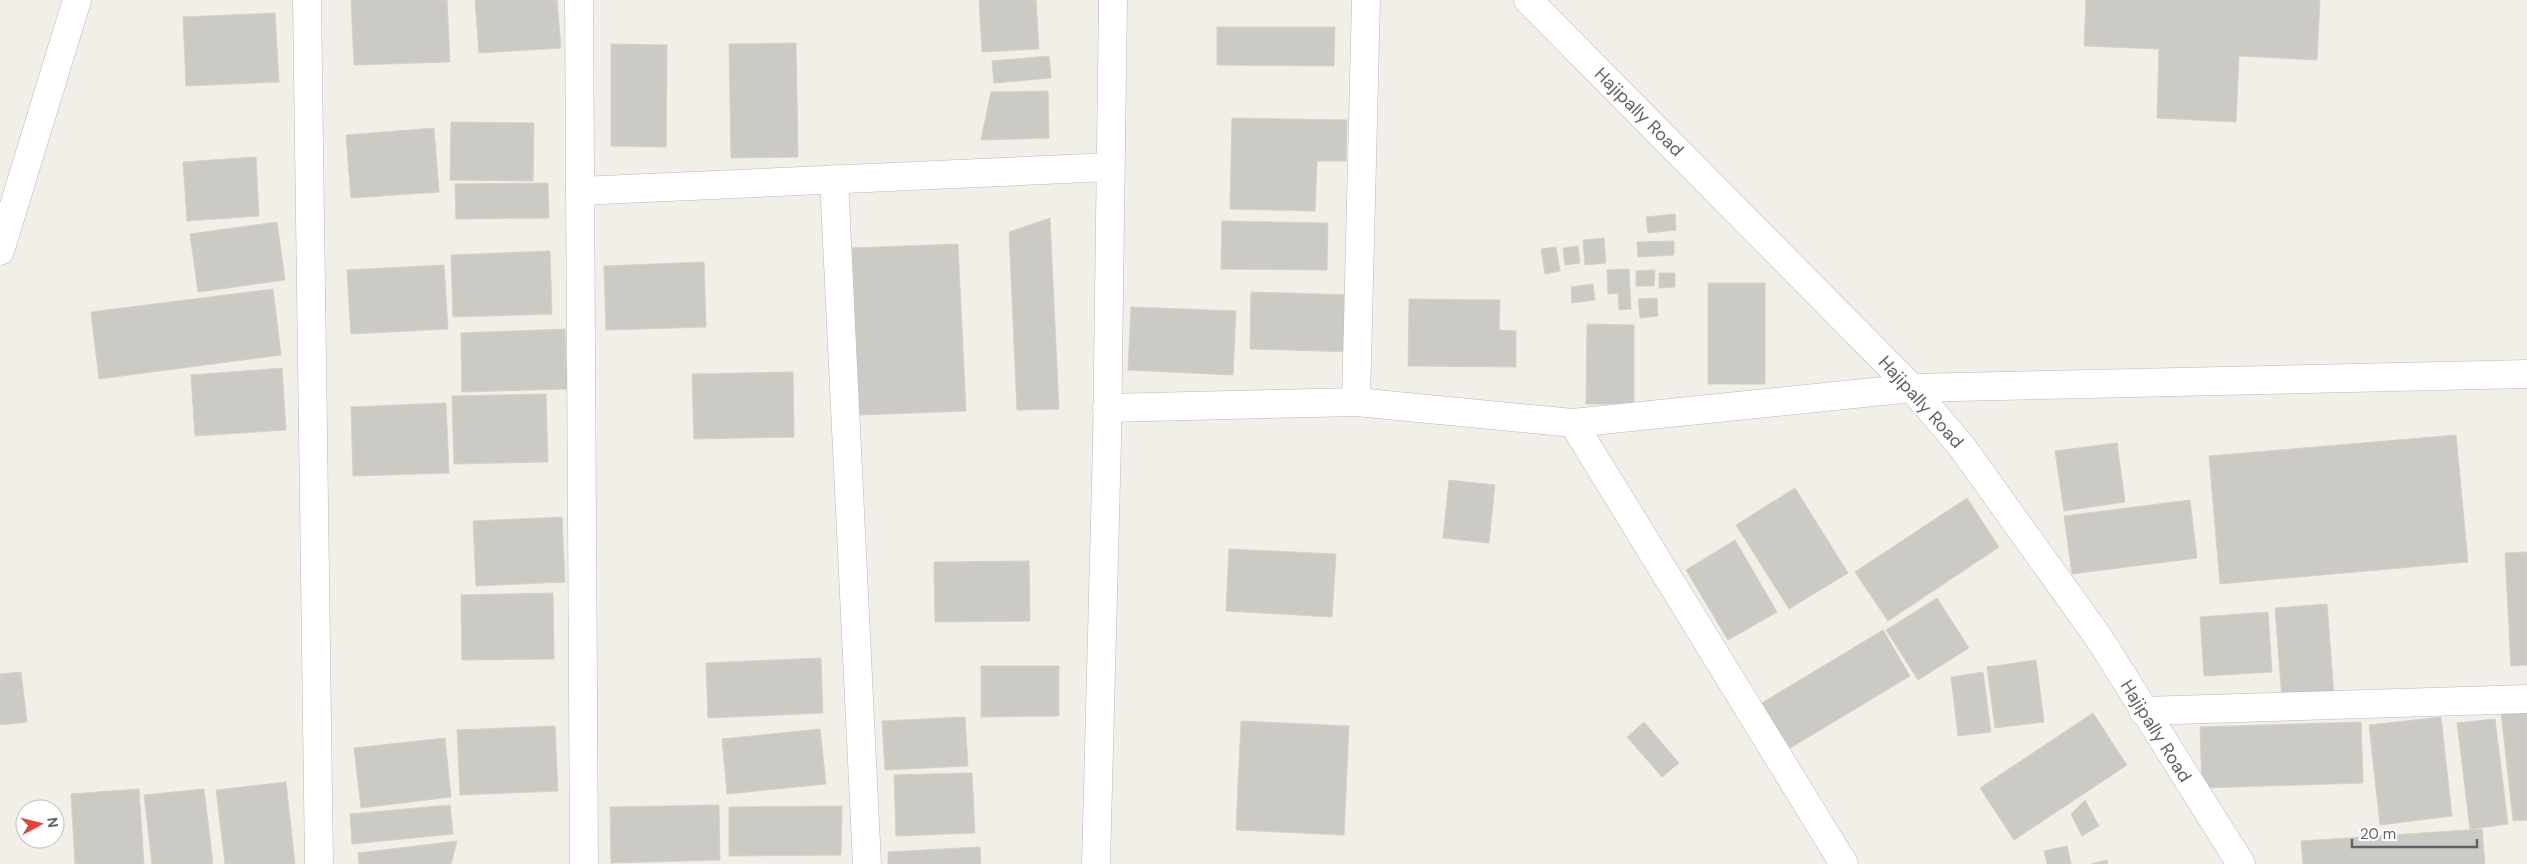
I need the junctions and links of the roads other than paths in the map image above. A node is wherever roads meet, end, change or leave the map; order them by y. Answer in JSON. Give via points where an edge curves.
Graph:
{"nodes":[{"id":1,"x":77,"y":0,"type":"edge"},
{"id":2,"x":306,"y":0,"type":"edge"},
{"id":3,"x":579,"y":0,"type":"edge"},
{"id":4,"x":1113,"y":0,"type":"edge"},
{"id":5,"x":1366,"y":0,"type":"edge"},
{"id":6,"x":1528,"y":0,"type":"edge"},
{"id":7,"x":1110,"y":167,"type":"junction"},
{"id":8,"x":834,"y":179,"type":"junction"},
{"id":9,"x":580,"y":191,"type":"junction"},
{"id":10,"x":0,"y":251,"type":"edge"},
{"id":11,"x":2527,"y":374,"type":"edge"},
{"id":12,"x":1912,"y":388,"type":"junction"},
{"id":13,"x":1356,"y":402,"type":"junction"},
{"id":14,"x":1107,"y":408,"type":"junction"},
{"id":15,"x":1573,"y":423,"type":"junction"},
{"id":16,"x":2527,"y":699,"type":"edge"},
{"id":17,"x":2143,"y":711,"type":"junction"},
{"id":18,"x":319,"y":864,"type":"edge"},
{"id":19,"x":584,"y":864,"type":"edge"},
{"id":20,"x":867,"y":864,"type":"edge"},
{"id":21,"x":1096,"y":864,"type":"edge"},
{"id":22,"x":1844,"y":864,"type":"edge"},
{"id":23,"x":2241,"y":864,"type":"edge"}],
"edges":[{"from":1,"to":10,"type":"street"},
{"from":2,"to":18,"type":"street"},
{"from":3,"to":9,"type":"street"},
{"from":4,"to":7,"type":"street"},
{"from":5,"to":13,"type":"street"},
{"from":6,"to":12,"type":"street","name":"Hajipally Road"},
{"from":7,"to":8,"type":"street"},
{"from":7,"to":14,"type":"street"},
{"from":8,"to":9,"type":"street"},
{"from":8,"to":20,"type":"street"},
{"from":9,"to":19,"type":"street"},
{"from":11,"to":12,"type":"street"},
{"from":12,"to":15,"type":"street"},
{"from":12,"to":17,"type":"street","name":"Hajipally Road","via":[[1962,447],[2040,553]]},
{"from":13,"to":14,"type":"street"},
{"from":13,"to":15,"type":"street"},
{"from":14,"to":21,"type":"street"},
{"from":15,"to":22,"type":"street"},
{"from":16,"to":17,"type":"street"},
{"from":17,"to":23,"type":"street","name":"Hajipally Road"}]}
